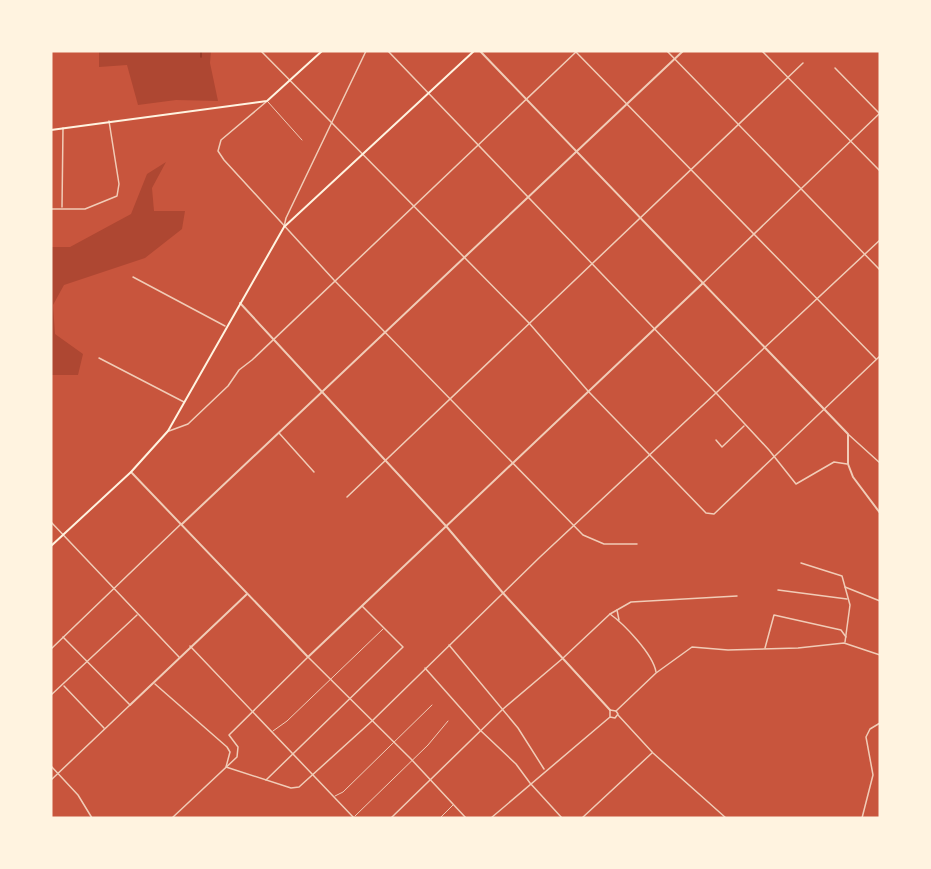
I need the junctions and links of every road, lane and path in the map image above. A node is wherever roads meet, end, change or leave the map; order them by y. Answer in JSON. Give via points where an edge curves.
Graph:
{"nodes":[{"id":1,"x":261,"y":51,"type":"edge"},
{"id":2,"x":322,"y":51,"type":"edge"},
{"id":3,"x":366,"y":51,"type":"edge"},
{"id":4,"x":388,"y":51,"type":"edge"},
{"id":5,"x":474,"y":51,"type":"edge"},
{"id":6,"x":480,"y":51,"type":"edge"},
{"id":7,"x":576,"y":51,"type":"edge"},
{"id":8,"x":667,"y":51,"type":"edge"},
{"id":9,"x":683,"y":51,"type":"edge"},
{"id":10,"x":762,"y":51,"type":"edge"},
{"id":11,"x":674,"y":59,"type":"junction"},
{"id":12,"x":803,"y":63,"type":"dead end"},
{"id":13,"x":835,"y":68,"type":"dead end"},
{"id":14,"x":789,"y":77,"type":"junction"},
{"id":15,"x":289,"y":80,"type":"junction"},
{"id":16,"x":429,"y":92,"type":"junction"},
{"id":17,"x":526,"y":98,"type":"junction"},
{"id":18,"x":267,"y":101,"type":"junction"},
{"id":19,"x":627,"y":105,"type":"junction"},
{"id":20,"x":880,"y":113,"type":"edge"},
{"id":21,"x":109,"y":121,"type":"junction"},
{"id":22,"x":331,"y":122,"type":"junction"},
{"id":23,"x":740,"y":124,"type":"junction"},
{"id":24,"x":63,"y":128,"type":"junction"},
{"id":25,"x":51,"y":130,"type":"edge"},
{"id":26,"x":302,"y":140,"type":"dead end"},
{"id":27,"x":852,"y":142,"type":"junction"},
{"id":28,"x":478,"y":143,"type":"junction"},
{"id":29,"x":576,"y":151,"type":"junction"},
{"id":30,"x":364,"y":154,"type":"junction"},
{"id":31,"x":690,"y":170,"type":"junction"},
{"id":32,"x":880,"y":171,"type":"edge"},
{"id":33,"x":802,"y":190,"type":"junction"},
{"id":34,"x":528,"y":196,"type":"junction"},
{"id":35,"x":412,"y":207,"type":"junction"},
{"id":36,"x":62,"y":208,"type":"junction"},
{"id":37,"x":51,"y":209,"type":"edge"},
{"id":38,"x":641,"y":217,"type":"junction"},
{"id":39,"x":284,"y":227,"type":"junction"},
{"id":40,"x":753,"y":235,"type":"junction"},
{"id":41,"x":880,"y":240,"type":"edge"},
{"id":42,"x":865,"y":254,"type":"junction"},
{"id":43,"x":463,"y":257,"type":"junction"},
{"id":44,"x":593,"y":263,"type":"junction"},
{"id":45,"x":880,"y":270,"type":"edge"},
{"id":46,"x":133,"y":277,"type":"dead end"},
{"id":47,"x":334,"y":280,"type":"junction"},
{"id":48,"x":703,"y":282,"type":"junction"},
{"id":49,"x":816,"y":299,"type":"junction"},
{"id":50,"x":240,"y":303,"type":"junction"},
{"id":51,"x":529,"y":323,"type":"junction"},
{"id":52,"x":226,"y":327,"type":"junction"},
{"id":53,"x":655,"y":329,"type":"junction"},
{"id":54,"x":385,"y":332,"type":"junction"},
{"id":55,"x":272,"y":339,"type":"junction"},
{"id":56,"x":766,"y":347,"type":"junction"},
{"id":57,"x":880,"y":356,"type":"edge"},
{"id":58,"x":99,"y":358,"type":"dead end"},
{"id":59,"x":877,"y":359,"type":"junction"},
{"id":60,"x":321,"y":391,"type":"junction"},
{"id":61,"x":588,"y":391,"type":"junction"},
{"id":62,"x":717,"y":394,"type":"junction"},
{"id":63,"x":449,"y":399,"type":"junction"},
{"id":64,"x":184,"y":402,"type":"junction"},
{"id":65,"x":826,"y":409,"type":"junction"},
{"id":66,"x":745,"y":425,"type":"junction"},
{"id":67,"x":168,"y":431,"type":"junction"},
{"id":68,"x":278,"y":432,"type":"junction"},
{"id":69,"x":848,"y":435,"type":"junction"},
{"id":70,"x":716,"y":440,"type":"dead end"},
{"id":71,"x":650,"y":457,"type":"junction"},
{"id":72,"x":772,"y":457,"type":"junction"},
{"id":73,"x":385,"y":460,"type":"junction"},
{"id":74,"x":513,"y":463,"type":"junction"},
{"id":75,"x":880,"y":463,"type":"edge"},
{"id":76,"x":848,"y":464,"type":"junction"},
{"id":77,"x":131,"y":472,"type":"junction"},
{"id":78,"x":314,"y":472,"type":"dead end"},
{"id":79,"x":347,"y":497,"type":"dead end"},
{"id":80,"x":880,"y":513,"type":"edge"},
{"id":81,"x":51,"y":522,"type":"edge"},
{"id":82,"x":182,"y":524,"type":"junction"},
{"id":83,"x":446,"y":526,"type":"junction"},
{"id":84,"x":575,"y":526,"type":"junction"},
{"id":85,"x":63,"y":535,"type":"junction"},
{"id":86,"x":637,"y":544,"type":"dead end"},
{"id":87,"x":51,"y":546,"type":"edge"},
{"id":88,"x":801,"y":563,"type":"dead end"},
{"id":89,"x":844,"y":586,"type":"junction"},
{"id":90,"x":114,"y":589,"type":"junction"},
{"id":91,"x":778,"y":590,"type":"dead end"},
{"id":92,"x":503,"y":593,"type":"junction"},
{"id":93,"x":247,"y":594,"type":"junction"},
{"id":94,"x":737,"y":596,"type":"dead end"},
{"id":95,"x":848,"y":599,"type":"junction"},
{"id":96,"x":880,"y":602,"type":"edge"},
{"id":97,"x":362,"y":606,"type":"junction"},
{"id":98,"x":617,"y":609,"type":"junction"},
{"id":99,"x":610,"y":614,"type":"junction"},
{"id":100,"x":138,"y":615,"type":"junction"},
{"id":101,"x":619,"y":621,"type":"junction"},
{"id":102,"x":384,"y":628,"type":"junction"},
{"id":103,"x":63,"y":637,"type":"junction"},
{"id":104,"x":846,"y":637,"type":"junction"},
{"id":105,"x":844,"y":643,"type":"junction"},
{"id":106,"x":449,"y":644,"type":"junction"},
{"id":107,"x":190,"y":646,"type":"junction"},
{"id":108,"x":51,"y":649,"type":"edge"},
{"id":109,"x":765,"y":649,"type":"junction"},
{"id":110,"x":880,"y":655,"type":"edge"},
{"id":111,"x":180,"y":657,"type":"junction"},
{"id":112,"x":308,"y":657,"type":"junction"},
{"id":113,"x":562,"y":659,"type":"junction"},
{"id":114,"x":87,"y":662,"type":"junction"},
{"id":115,"x":424,"y":668,"type":"junction"},
{"id":116,"x":656,"y":673,"type":"junction"},
{"id":117,"x":330,"y":678,"type":"junction"},
{"id":118,"x":153,"y":682,"type":"junction"},
{"id":119,"x":63,"y":685,"type":"junction"},
{"id":120,"x":51,"y":695,"type":"edge"},
{"id":121,"x":350,"y":699,"type":"junction"},
{"id":122,"x":130,"y":705,"type":"junction"},
{"id":123,"x":432,"y":705,"type":"dead end"},
{"id":124,"x":503,"y":709,"type":"junction"},
{"id":125,"x":610,"y":711,"type":"junction"},
{"id":126,"x":616,"y":711,"type":"junction"},
{"id":127,"x":253,"y":713,"type":"junction"},
{"id":128,"x":618,"y":714,"type":"junction"},
{"id":129,"x":610,"y":717,"type":"junction"},
{"id":130,"x":372,"y":721,"type":"junction"},
{"id":131,"x":448,"y":721,"type":"dead end"},
{"id":132,"x":880,"y":723,"type":"edge"},
{"id":133,"x":104,"y":729,"type":"junction"},
{"id":134,"x":480,"y":730,"type":"junction"},
{"id":135,"x":273,"y":731,"type":"junction"},
{"id":136,"x":394,"y":742,"type":"junction"},
{"id":137,"x":293,"y":753,"type":"junction"},
{"id":138,"x":653,"y":753,"type":"junction"},
{"id":139,"x":411,"y":759,"type":"junction"},
{"id":140,"x":51,"y":766,"type":"edge"},
{"id":141,"x":226,"y":767,"type":"junction"},
{"id":142,"x":545,"y":770,"type":"junction"},
{"id":143,"x":57,"y":774,"type":"junction"},
{"id":144,"x":312,"y":776,"type":"junction"},
{"id":145,"x":51,"y":780,"type":"edge"},
{"id":146,"x":262,"y":780,"type":"junction"},
{"id":147,"x":431,"y":781,"type":"junction"},
{"id":148,"x":530,"y":783,"type":"junction"},
{"id":149,"x":332,"y":796,"type":"junction"},
{"id":150,"x":454,"y":804,"type":"junction"},
{"id":151,"x":92,"y":818,"type":"edge"},
{"id":152,"x":172,"y":818,"type":"edge"},
{"id":153,"x":354,"y":818,"type":"edge"},
{"id":154,"x":391,"y":818,"type":"edge"},
{"id":155,"x":440,"y":818,"type":"edge"},
{"id":156,"x":466,"y":818,"type":"edge"},
{"id":157,"x":491,"y":818,"type":"edge"},
{"id":158,"x":562,"y":818,"type":"edge"},
{"id":159,"x":582,"y":818,"type":"edge"},
{"id":160,"x":726,"y":818,"type":"edge"},
{"id":161,"x":862,"y":818,"type":"edge"}],
"edges":[{"from":1,"to":15,"type":"street"},
{"from":2,"to":15,"type":"main road"},
{"from":3,"to":22,"type":"street"},
{"from":4,"to":16,"type":"street"},
{"from":5,"to":16,"type":"main road"},
{"from":6,"to":17,"type":"street"},
{"from":7,"to":17,"type":"street"},
{"from":7,"to":19,"type":"street"},
{"from":8,"to":11,"type":"street"},
{"from":9,"to":11,"type":"street"},
{"from":10,"to":14,"type":"street"},
{"from":11,"to":19,"type":"street"},
{"from":11,"to":23,"type":"street"},
{"from":12,"to":14,"type":"street"},
{"from":13,"to":20,"type":"street"},
{"from":14,"to":23,"type":"street"},
{"from":14,"to":27,"type":"street"},
{"from":15,"to":18,"type":"main road"},
{"from":15,"to":22,"type":"street"},
{"from":16,"to":28,"type":"street"},
{"from":16,"to":30,"type":"main road"},
{"from":17,"to":28,"type":"street"},
{"from":17,"to":29,"type":"street"},
{"from":18,"to":21,"type":"main road"},
{"from":18,"to":26,"type":"lane"},
{"from":18,"to":39,"type":"street","via":[[222,140],[218,151]]},
{"from":19,"to":29,"type":"street"},
{"from":19,"to":31,"type":"street"},
{"from":20,"to":27,"type":"street"},
{"from":21,"to":24,"type":"main road"},
{"from":21,"to":36,"type":"street","via":[[119,184],[117,196],[85,209]]},
{"from":22,"to":30,"type":"street"},
{"from":22,"to":39,"type":"street"},
{"from":23,"to":31,"type":"street"},
{"from":23,"to":33,"type":"street"},
{"from":24,"to":25,"type":"main road"},
{"from":24,"to":36,"type":"street"},
{"from":27,"to":32,"type":"street"},
{"from":27,"to":33,"type":"street"},
{"from":28,"to":34,"type":"street"},
{"from":28,"to":35,"type":"street"},
{"from":29,"to":34,"type":"street"},
{"from":29,"to":38,"type":"street"},
{"from":30,"to":35,"type":"street"},
{"from":30,"to":39,"type":"main road"},
{"from":31,"to":38,"type":"street"},
{"from":31,"to":40,"type":"street"},
{"from":33,"to":40,"type":"street"},
{"from":33,"to":42,"type":"street"},
{"from":34,"to":43,"type":"street"},
{"from":34,"to":44,"type":"street"},
{"from":35,"to":43,"type":"street"},
{"from":35,"to":47,"type":"street"},
{"from":36,"to":37,"type":"street"},
{"from":38,"to":44,"type":"street"},
{"from":38,"to":48,"type":"street"},
{"from":39,"to":47,"type":"street"},
{"from":39,"to":50,"type":"main road"},
{"from":40,"to":48,"type":"street"},
{"from":40,"to":49,"type":"street"},
{"from":41,"to":42,"type":"street"},
{"from":42,"to":45,"type":"street"},
{"from":42,"to":49,"type":"street"},
{"from":43,"to":51,"type":"street"},
{"from":43,"to":54,"type":"street"},
{"from":44,"to":51,"type":"street"},
{"from":44,"to":53,"type":"street"},
{"from":46,"to":52,"type":"street"},
{"from":47,"to":54,"type":"street"},
{"from":47,"to":55,"type":"street"},
{"from":48,"to":53,"type":"street"},
{"from":48,"to":56,"type":"street"},
{"from":49,"to":56,"type":"street"},
{"from":49,"to":59,"type":"street"},
{"from":50,"to":52,"type":"main road"},
{"from":50,"to":55,"type":"street"},
{"from":51,"to":61,"type":"street"},
{"from":51,"to":63,"type":"street"},
{"from":52,"to":64,"type":"main road"},
{"from":53,"to":61,"type":"street"},
{"from":53,"to":62,"type":"street"},
{"from":54,"to":60,"type":"street"},
{"from":54,"to":63,"type":"street"},
{"from":55,"to":60,"type":"street"},
{"from":55,"to":67,"type":"street","via":[[188,424]]},
{"from":56,"to":62,"type":"street"},
{"from":56,"to":65,"type":"street"},
{"from":57,"to":59,"type":"street"},
{"from":58,"to":64,"type":"street"},
{"from":59,"to":65,"type":"street"},
{"from":60,"to":68,"type":"street"},
{"from":60,"to":73,"type":"street"},
{"from":61,"to":71,"type":"street"},
{"from":61,"to":74,"type":"street"},
{"from":62,"to":66,"type":"street"},
{"from":62,"to":71,"type":"street"},
{"from":63,"to":73,"type":"street"},
{"from":63,"to":74,"type":"street"},
{"from":64,"to":67,"type":"main road"},
{"from":65,"to":69,"type":"street"},
{"from":65,"to":72,"type":"street"},
{"from":66,"to":70,"type":"street","via":[[722,447]]},
{"from":66,"to":72,"type":"street"},
{"from":67,"to":77,"type":"main road"},
{"from":68,"to":78,"type":"street"},
{"from":68,"to":82,"type":"street"},
{"from":69,"to":75,"type":"street"},
{"from":69,"to":76,"type":"street"},
{"from":71,"to":72,"type":"street","via":[[706,513],[714,514]]},
{"from":71,"to":84,"type":"street"},
{"from":72,"to":76,"type":"street","via":[[796,484],[834,462]]},
{"from":73,"to":79,"type":"street"},
{"from":73,"to":83,"type":"street"},
{"from":74,"to":83,"type":"street"},
{"from":74,"to":84,"type":"street"},
{"from":76,"to":80,"type":"street"},
{"from":77,"to":82,"type":"street"},
{"from":77,"to":85,"type":"main road"},
{"from":81,"to":85,"type":"street"},
{"from":82,"to":90,"type":"street"},
{"from":82,"to":93,"type":"street"},
{"from":83,"to":92,"type":"street"},
{"from":83,"to":97,"type":"street"},
{"from":84,"to":86,"type":"street","via":[[591,541]]},
{"from":84,"to":92,"type":"street"},
{"from":85,"to":87,"type":"main road"},
{"from":85,"to":90,"type":"street"},
{"from":88,"to":89,"type":"street","via":[[842,576]]},
{"from":89,"to":95,"type":"street"},
{"from":89,"to":96,"type":"street"},
{"from":90,"to":100,"type":"street"},
{"from":90,"to":103,"type":"street"},
{"from":91,"to":95,"type":"street"},
{"from":92,"to":106,"type":"street"},
{"from":92,"to":113,"type":"street"},
{"from":93,"to":107,"type":"street"},
{"from":93,"to":112,"type":"street"},
{"from":94,"to":98,"type":"street","via":[[631,602]]},
{"from":95,"to":104,"type":"street"},
{"from":97,"to":102,"type":"street"},
{"from":97,"to":112,"type":"street"},
{"from":98,"to":99,"type":"street"},
{"from":98,"to":101,"type":"street"},
{"from":99,"to":101,"type":"street"},
{"from":99,"to":113,"type":"street"},
{"from":100,"to":111,"type":"street"},
{"from":100,"to":114,"type":"street"},
{"from":101,"to":116,"type":"street","via":[[655,663]]},
{"from":102,"to":117,"type":"lane"},
{"from":102,"to":121,"type":"street","via":[[403,647]]},
{"from":103,"to":108,"type":"street"},
{"from":103,"to":114,"type":"street"},
{"from":104,"to":105,"type":"street"},
{"from":104,"to":109,"type":"street","via":[[841,630],[774,615]]},
{"from":105,"to":109,"type":"street"},
{"from":105,"to":110,"type":"street"},
{"from":106,"to":115,"type":"street"},
{"from":106,"to":124,"type":"street"},
{"from":107,"to":111,"type":"street"},
{"from":107,"to":127,"type":"street"},
{"from":109,"to":116,"type":"street","via":[[692,647]]},
{"from":111,"to":118,"type":"street"},
{"from":112,"to":117,"type":"street"},
{"from":112,"to":127,"type":"street"},
{"from":113,"to":124,"type":"street"},
{"from":113,"to":125,"type":"street"},
{"from":114,"to":119,"type":"street"},
{"from":114,"to":122,"type":"street"},
{"from":115,"to":130,"type":"street"},
{"from":115,"to":134,"type":"street"},
{"from":116,"to":126,"type":"street"},
{"from":117,"to":121,"type":"street"},
{"from":117,"to":135,"type":"lane"},
{"from":118,"to":122,"type":"street"},
{"from":118,"to":141,"type":"street","via":[[227,747],[230,753]]},
{"from":119,"to":120,"type":"street"},
{"from":119,"to":133,"type":"street"},
{"from":121,"to":130,"type":"street"},
{"from":121,"to":137,"type":"street"},
{"from":122,"to":133,"type":"street"},
{"from":123,"to":136,"type":"lane"},
{"from":124,"to":134,"type":"street"},
{"from":124,"to":142,"type":"street"},
{"from":125,"to":126,"type":"street"},
{"from":125,"to":129,"type":"street"},
{"from":126,"to":128,"type":"street"},
{"from":127,"to":135,"type":"street"},
{"from":127,"to":141,"type":"street","via":[[229,735],[238,747],[237,757]]},
{"from":128,"to":129,"type":"street"},
{"from":128,"to":138,"type":"street"},
{"from":129,"to":142,"type":"street"},
{"from":130,"to":136,"type":"street"},
{"from":130,"to":144,"type":"street"},
{"from":131,"to":139,"type":"lane"},
{"from":132,"to":161,"type":"street","via":[[866,737],[873,775]]},
{"from":133,"to":143,"type":"street"},
{"from":134,"to":147,"type":"street"},
{"from":134,"to":148,"type":"street"},
{"from":135,"to":137,"type":"street"},
{"from":136,"to":139,"type":"street"},
{"from":136,"to":149,"type":"lane","via":[[343,792]]},
{"from":137,"to":144,"type":"street"},
{"from":137,"to":146,"type":"street","via":[[276,772]]},
{"from":138,"to":159,"type":"street"},
{"from":138,"to":160,"type":"street"},
{"from":139,"to":147,"type":"street"},
{"from":139,"to":153,"type":"lane"},
{"from":140,"to":143,"type":"street"},
{"from":141,"to":146,"type":"street"},
{"from":141,"to":152,"type":"street"},
{"from":142,"to":148,"type":"street"},
{"from":143,"to":145,"type":"street"},
{"from":143,"to":151,"type":"street","via":[[78,795]]},
{"from":144,"to":146,"type":"street","via":[[299,787],[291,788]]},
{"from":144,"to":149,"type":"street"},
{"from":147,"to":150,"type":"street"},
{"from":147,"to":154,"type":"street"},
{"from":148,"to":157,"type":"street"},
{"from":148,"to":158,"type":"street"},
{"from":149,"to":153,"type":"street"},
{"from":150,"to":155,"type":"lane"},
{"from":150,"to":156,"type":"street"}]}
